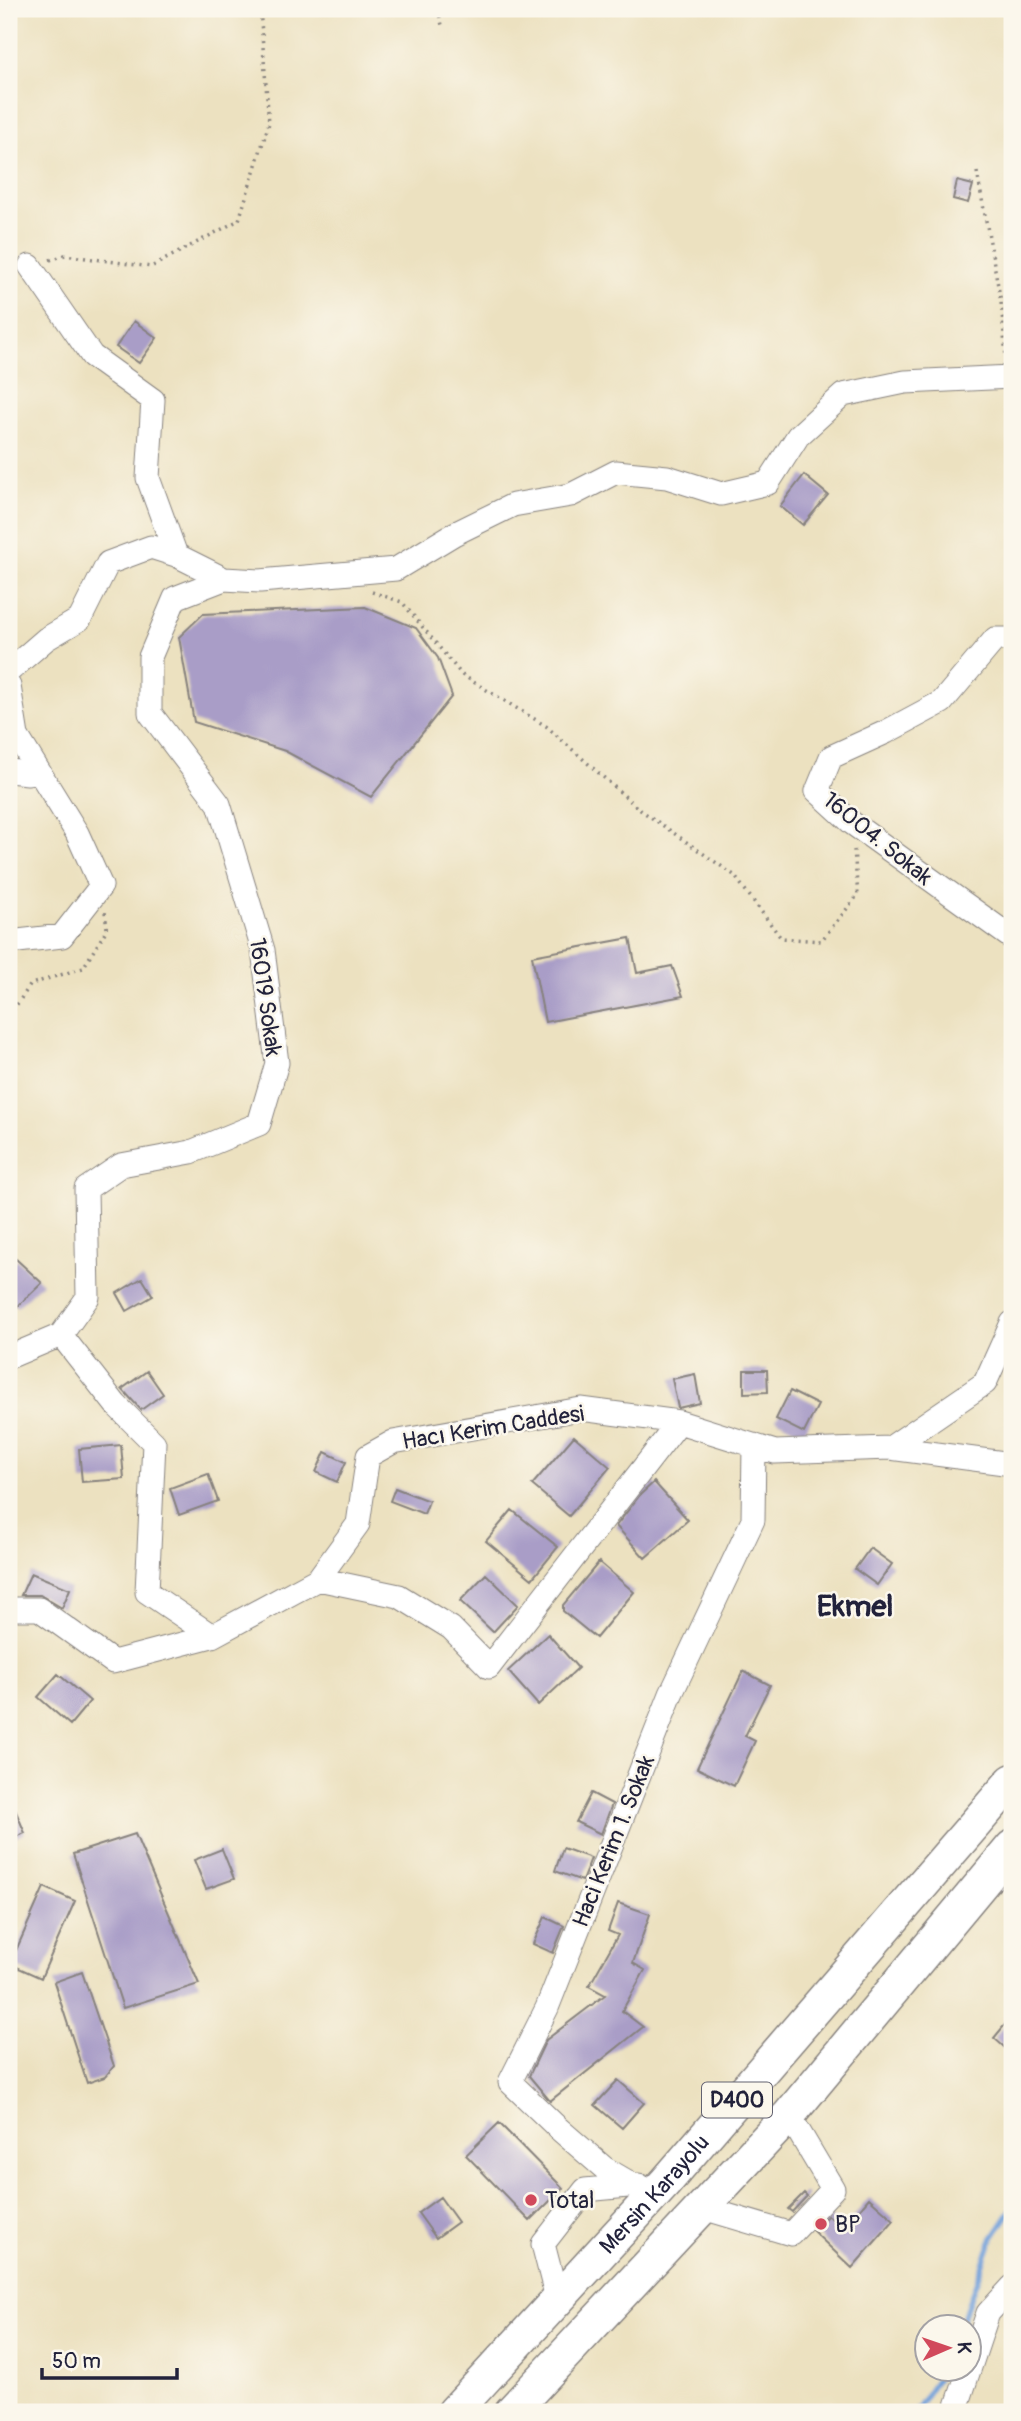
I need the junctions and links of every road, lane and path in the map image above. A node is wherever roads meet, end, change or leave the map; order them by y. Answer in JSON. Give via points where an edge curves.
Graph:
{"nodes":[{"id":1,"x":260,"y":9,"type":"edge"},
{"id":2,"x":438,"y":9,"type":"edge"},
{"id":3,"x":442,"y":25,"type":"dead end"},
{"id":4,"x":978,"y":172,"type":"dead end"},
{"id":5,"x":30,"y":266,"type":"joint"},
{"id":6,"x":1009,"y":377,"type":"edge"},
{"id":7,"x":176,"y":555,"type":"junction"},
{"id":8,"x":224,"y":579,"type":"junction"},
{"id":9,"x":365,"y":590,"type":"dead end"},
{"id":10,"x":1012,"y":639,"type":"edge"},
{"id":11,"x":9,"y":671,"type":"edge"},
{"id":12,"x":9,"y":686,"type":"edge"},
{"id":13,"x":36,"y":767,"type":"junction"},
{"id":14,"x":9,"y":771,"type":"edge"},
{"id":15,"x":852,"y":823,"type":"junction"},
{"id":16,"x":101,"y":886,"type":"junction"},
{"id":17,"x":1012,"y":938,"type":"edge"},
{"id":18,"x":9,"y":942,"type":"edge"},
{"id":19,"x":9,"y":1016,"type":"edge"},
{"id":20,"x":1012,"y":1323,"type":"edge"},
{"id":21,"x":61,"y":1335,"type":"junction"},
{"id":22,"x":9,"y":1357,"type":"edge"},
{"id":23,"x":679,"y":1422,"type":"junction"},
{"id":24,"x":754,"y":1445,"type":"junction"},
{"id":25,"x":890,"y":1448,"type":"junction"},
{"id":26,"x":1012,"y":1464,"type":"edge"},
{"id":27,"x":318,"y":1579,"type":"junction"},
{"id":28,"x":9,"y":1609,"type":"edge"},
{"id":29,"x":212,"y":1636,"type":"junction"},
{"id":30,"x":1012,"y":1781,"type":"edge"},
{"id":31,"x":1012,"y":1847,"type":"edge"},
{"id":32,"x":789,"y":2115,"type":"junction"},
{"id":33,"x":650,"y":2184,"type":"junction"},
{"id":34,"x":703,"y":2208,"type":"junction"},
{"id":35,"x":1012,"y":2287,"type":"edge"},
{"id":36,"x":558,"y":2302,"type":"junction"},
{"id":37,"x":454,"y":2412,"type":"edge"},
{"id":38,"x":511,"y":2412,"type":"edge"},
{"id":39,"x":955,"y":2412,"type":"edge"}],
"edges":[{"from":1,"to":5,"type":"path","via":[[269,123],[239,220],[151,267],[65,255]]},
{"from":2,"to":3,"type":"path"},
{"from":4,"to":6,"type":"path"},
{"from":5,"to":7,"type":"street","via":[[92,356],[153,400],[148,478]]},
{"from":6,"to":8,"type":"street","via":[[905,382],[843,395],[798,436],[768,483],[721,494],[667,477],[617,472],[570,495],[513,505],[396,569],[260,581]]},
{"from":7,"to":8,"type":"street"},
{"from":7,"to":11,"type":"street","via":[[151,547],[108,562],[80,620],[46,639]]},
{"from":8,"to":21,"type":"street","name":"16019 Sokak","via":[[175,598],[150,657],[150,713],[219,804],[263,950],[277,1063],[259,1124],[191,1152],[121,1165],[86,1189],[88,1297]]},
{"from":9,"to":15,"type":"path","via":[[402,602],[462,675],[546,726],[639,809],[734,875],[781,938],[821,942],[858,895]]},
{"from":10,"to":15,"type":"street","name":"16004. Sokak","via":[[995,639],[942,702],[831,757],[817,791]]},
{"from":12,"to":13,"type":"street","via":[[18,736]]},
{"from":13,"to":14,"type":"street","via":[[28,773]]},
{"from":13,"to":16,"type":"street"},
{"from":15,"to":17,"type":"street","name":"16004. Sokak"},
{"from":16,"to":18,"type":"street","via":[[62,936]]},
{"from":16,"to":19,"type":"path","via":[[107,929],[83,968],[31,984]]},
{"from":20,"to":25,"type":"street","via":[[985,1383]]},
{"from":21,"to":22,"type":"street"},
{"from":21,"to":29,"type":"street","via":[[154,1443],[146,1592]]},
{"from":23,"to":24,"type":"street","name":"Hacı Kerim Caddesi"},
{"from":23,"to":27,"type":"street","name":"Hacı Kerim Caddesi","via":[[581,1409],[393,1442],[368,1456],[358,1524]]},
{"from":23,"to":27,"type":"street","via":[[489,1667],[451,1628],[399,1596]]},
{"from":24,"to":25,"type":"street","name":"Hacı Kerim Caddesi","via":[[775,1452]]},
{"from":24,"to":33,"type":"street","name":"Haci Kerim 1. Sokak","via":[[753,1520],[671,1694],[547,2008],[510,2082],[604,2168]]},
{"from":25,"to":26,"type":"street","name":"Hacı Kerim Caddesi"},
{"from":27,"to":29,"type":"street","name":"Hacı Kerim Caddesi"},
{"from":28,"to":29,"type":"street","name":"Hacı Kerim Caddesi","via":[[39,1609],[113,1662]]},
{"from":30,"to":33,"type":"highway","name":"Mersin Karayolu","number":"D400"},
{"from":31,"to":32,"type":"highway","name":"Mersin Karayolu","number":"D400"},
{"from":32,"to":34,"type":"highway","name":"Mersin Karayolu","number":"D400"},
{"from":32,"to":34,"type":"street","via":[[833,2189],[790,2234]]},
{"from":33,"to":36,"type":"highway","name":"Mersin Karayolu","number":"D400"},
{"from":33,"to":36,"type":"street","via":[[585,2190],[542,2244]]},
{"from":34,"to":38,"type":"highway","name":"Mersin Karayolu","number":"D400"},
{"from":35,"to":39,"type":"street","via":[[988,2313]]},
{"from":36,"to":37,"type":"highway","name":"Mersin Karayolu","number":"D400"}]}
